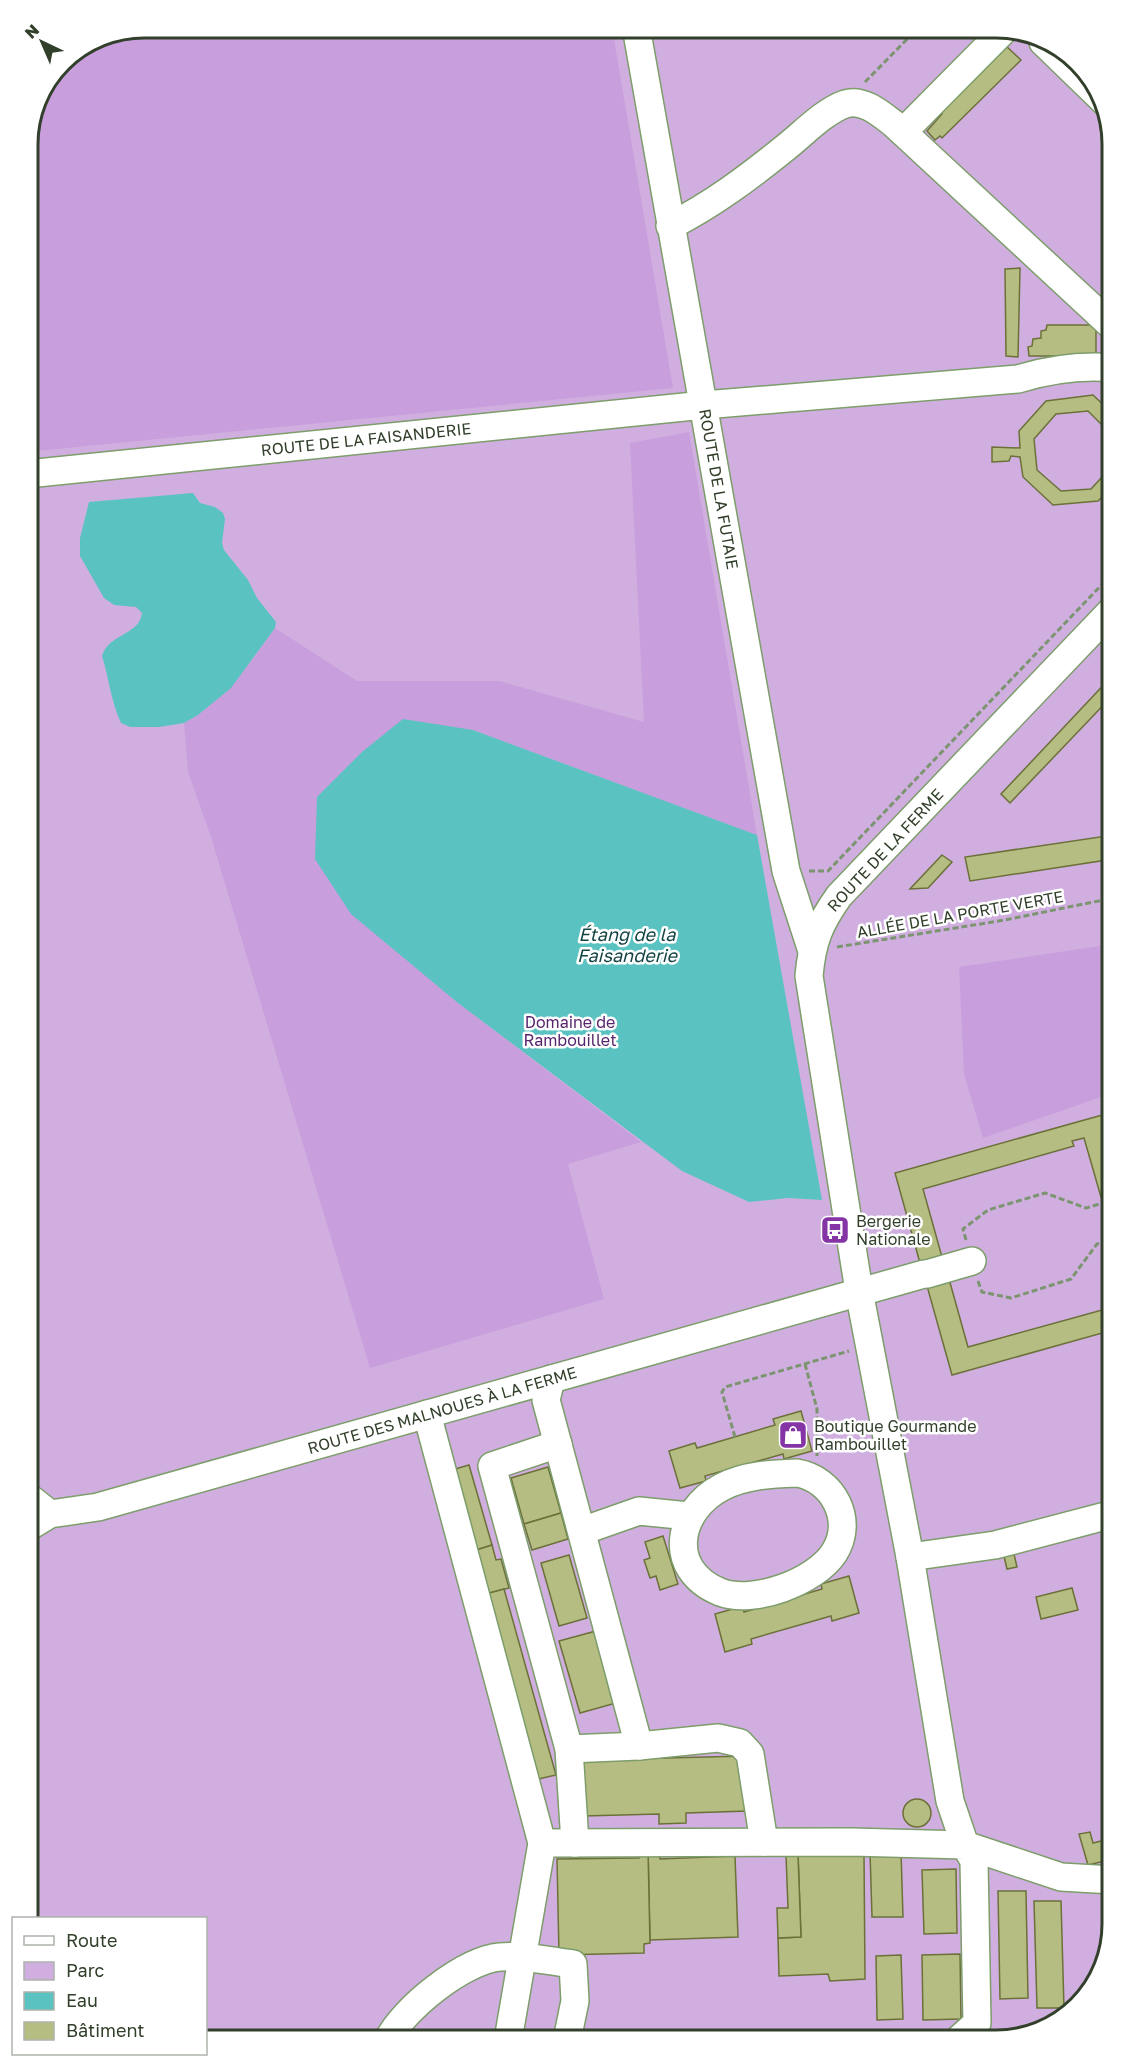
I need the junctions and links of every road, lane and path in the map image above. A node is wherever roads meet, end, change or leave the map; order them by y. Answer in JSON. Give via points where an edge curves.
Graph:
{"nodes":[{"id":1,"x":638,"y":38,"type":"edge"},
{"id":2,"x":909,"y":38,"type":"edge"},
{"id":3,"x":995,"y":38,"type":"edge"},
{"id":4,"x":1065,"y":63,"type":"edge"},
{"id":5,"x":1075,"y":74,"type":"edge"},
{"id":6,"x":846,"y":104,"type":"junction"},
{"id":7,"x":903,"y":132,"type":"junction"},
{"id":8,"x":670,"y":226,"type":"junction"},
{"id":9,"x":1102,"y":317,"type":"edge"},
{"id":10,"x":1102,"y":367,"type":"edge"},
{"id":11,"x":704,"y":405,"type":"junction"},
{"id":12,"x":38,"y":473,"type":"edge"},
{"id":13,"x":1102,"y":585,"type":"edge"},
{"id":14,"x":1102,"y":621,"type":"edge"},
{"id":15,"x":786,"y":871,"type":"junction"},
{"id":16,"x":1102,"y":900,"type":"edge"},
{"id":17,"x":811,"y":948,"type":"junction"},
{"id":18,"x":1102,"y":1203,"type":"edge"},
{"id":19,"x":1102,"y":1242,"type":"edge"},
{"id":20,"x":972,"y":1261,"type":"junction"},
{"id":21,"x":859,"y":1291,"type":"junction"},
{"id":22,"x":872,"y":1355,"type":"junction"},
{"id":23,"x":805,"y":1364,"type":"junction"},
{"id":24,"x":551,"y":1379,"type":"junction"},
{"id":25,"x":427,"y":1414,"type":"junction"},
{"id":26,"x":735,"y":1437,"type":"dead end"},
{"id":27,"x":558,"y":1444,"type":"junction"},
{"id":28,"x":813,"y":1475,"type":"junction"},
{"id":29,"x":689,"y":1516,"type":"junction"},
{"id":30,"x":1102,"y":1517,"type":"edge"},
{"id":31,"x":38,"y":1521,"type":"edge"},
{"id":32,"x":582,"y":1532,"type":"junction"},
{"id":33,"x":910,"y":1557,"type":"junction"},
{"id":34,"x":639,"y":1746,"type":"junction"},
{"id":35,"x":569,"y":1749,"type":"junction"},
{"id":36,"x":764,"y":1842,"type":"junction"},
{"id":37,"x":542,"y":1843,"type":"junction"},
{"id":38,"x":575,"y":1843,"type":"junction"},
{"id":39,"x":965,"y":1845,"type":"junction"},
{"id":40,"x":1102,"y":1879,"type":"edge"},
{"id":41,"x":522,"y":1957,"type":"junction"},
{"id":42,"x":393,"y":2029,"type":"edge"},
{"id":43,"x":510,"y":2029,"type":"edge"},
{"id":44,"x":569,"y":2030,"type":"edge"},
{"id":45,"x":969,"y":2030,"type":"edge"}],
"edges":[{"from":1,"to":8,"type":"street","name":"ROUTE DE LA FUTAIE"},
{"from":2,"to":6,"type":"path"},
{"from":3,"to":7,"type":"street"},
{"from":4,"to":5,"type":"street"},
{"from":6,"to":7,"type":"street","via":[[862,104],[876,110]]},
{"from":6,"to":8,"type":"street","via":[[742,182]]},
{"from":7,"to":9,"type":"street"},
{"from":8,"to":11,"type":"street","name":"ROUTE DE LA FUTAIE"},
{"from":10,"to":11,"type":"street","name":"ROUTE DE LA FAISANDERIE","via":[[1043,372],[1017,379]]},
{"from":11,"to":12,"type":"street","name":"ROUTE DE LA FAISANDERIE"},
{"from":11,"to":15,"type":"street","name":"ROUTE DE LA FUTAIE"},
{"from":13,"to":15,"type":"path","via":[[828,871]]},
{"from":14,"to":17,"type":"street","name":"ROUTE DE LA FERME","via":[[839,896],[823,918]]},
{"from":15,"to":17,"type":"street","name":"ROUTE DE LA FUTAIE"},
{"from":16,"to":17,"type":"path","name":"ALLÉE DE LA PORTE VERTE","via":[[849,946]]},
{"from":17,"to":21,"type":"street","name":"ROUTE DE LA FERME","via":[[809,976]]},
{"from":18,"to":20,"type":"path","via":[[1086,1208],[1045,1193],[988,1210],[963,1229]]},
{"from":19,"to":20,"type":"path","via":[[1071,1280],[1011,1298],[982,1292]]},
{"from":20,"to":21,"type":"street","name":"ROUTE DES MALNOUES À LA FERME"},
{"from":21,"to":22,"type":"street","name":"ROUTE DE LA FERME"},
{"from":21,"to":24,"type":"street","name":"ROUTE DES MALNOUES À LA FERME"},
{"from":22,"to":23,"type":"path"},
{"from":22,"to":33,"type":"street","name":"ROUTE DE LA FERME"},
{"from":23,"to":26,"type":"path","via":[[725,1387],[722,1392]]},
{"from":23,"to":28,"type":"path","via":[[817,1409],[818,1450]]},
{"from":24,"to":25,"type":"street","name":"ROUTE DES MALNOUES À LA FERME"},
{"from":24,"to":27,"type":"street","via":[[546,1400]]},
{"from":25,"to":31,"type":"street","name":"ROUTE DES MALNOUES À LA FERME"},
{"from":25,"to":37,"type":"street"},
{"from":27,"to":32,"type":"street"},
{"from":27,"to":35,"type":"street","via":[[492,1466]]},
{"from":28,"to":29,"type":"street","via":[[743,1478],[703,1499]]},
{"from":28,"to":29,"type":"street","via":[[838,1501],[842,1523],[839,1543],[820,1568],[784,1588],[741,1595],[711,1588],[686,1559],[681,1541]]},
{"from":29,"to":32,"type":"street","via":[[639,1511]]},
{"from":30,"to":33,"type":"street","via":[[995,1545]]},
{"from":32,"to":34,"type":"street"},
{"from":33,"to":39,"type":"street","name":"ROUTE DE LA FERME","via":[[950,1801]]},
{"from":34,"to":35,"type":"street"},
{"from":34,"to":36,"type":"street","via":[[718,1738],[740,1743],[750,1754]]},
{"from":35,"to":38,"type":"street"},
{"from":36,"to":38,"type":"street"},
{"from":36,"to":39,"type":"street"},
{"from":37,"to":38,"type":"street"},
{"from":37,"to":41,"type":"street"},
{"from":39,"to":40,"type":"street","via":[[1061,1877]]},
{"from":39,"to":45,"type":"street","name":"ROUTE DE LA FERME","via":[[974,1862],[977,2023]]},
{"from":41,"to":42,"type":"street","via":[[474,1963],[411,2009]]},
{"from":41,"to":43,"type":"street"},
{"from":41,"to":44,"type":"street","via":[[573,1964],[575,2001]]}]}
